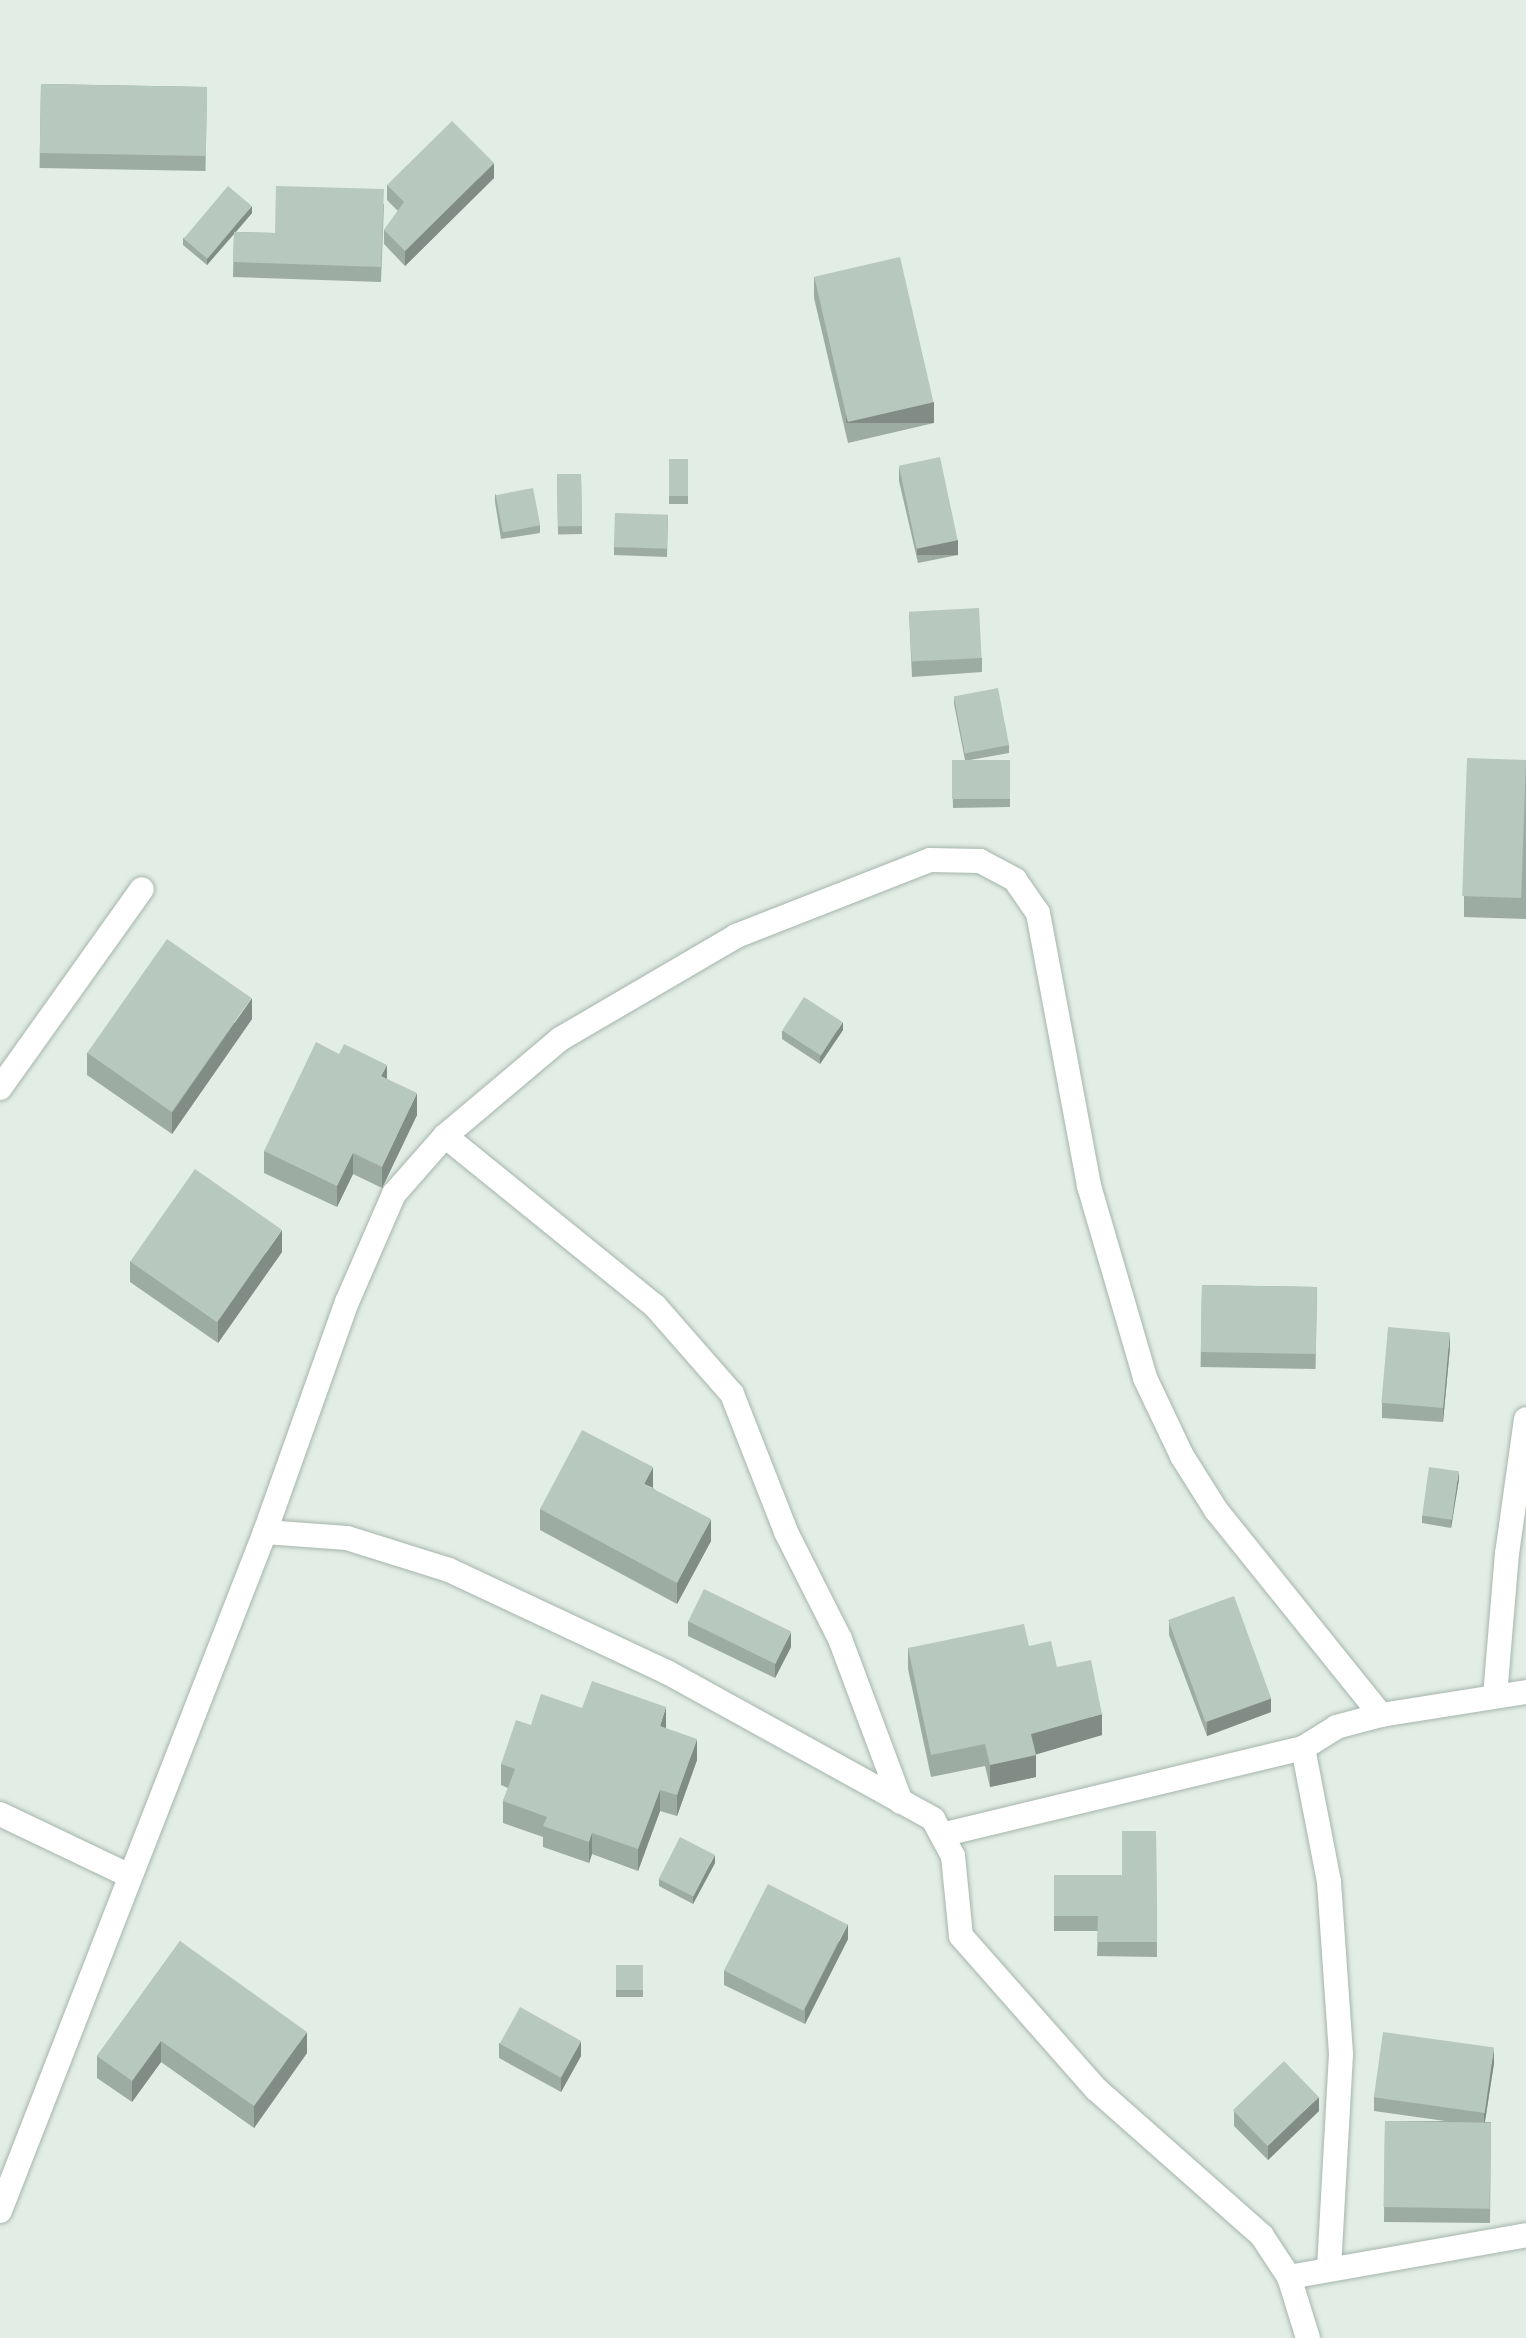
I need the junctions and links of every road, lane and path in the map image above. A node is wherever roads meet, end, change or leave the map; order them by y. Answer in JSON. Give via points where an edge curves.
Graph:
{"nodes":[{"id":1,"x":142,"y":889,"type":"dead end"},
{"id":2,"x":0,"y":1088,"type":"edge"},
{"id":3,"x":445,"y":1136,"type":"junction"},
{"id":4,"x":1526,"y":1419,"type":"edge"},
{"id":5,"x":265,"y":1532,"type":"junction"},
{"id":6,"x":1526,"y":1692,"type":"edge"},
{"id":7,"x":1495,"y":1696,"type":"junction"},
{"id":8,"x":1381,"y":1715,"type":"junction"},
{"id":9,"x":1303,"y":1748,"type":"junction"},
{"id":10,"x":901,"y":1802,"type":"junction"},
{"id":11,"x":0,"y":1814,"type":"edge"},
{"id":12,"x":945,"y":1834,"type":"junction"},
{"id":13,"x":130,"y":1876,"type":"junction"},
{"id":14,"x":0,"y":2211,"type":"edge"},
{"id":15,"x":1526,"y":2235,"type":"edge"},
{"id":16,"x":1329,"y":2268,"type":"junction"},
{"id":17,"x":1289,"y":2277,"type":"junction"},
{"id":18,"x":1308,"y":2338,"type":"edge"}],
"edges":[{"from":1,"to":2,"type":"street"},
{"from":3,"to":5,"type":"street","via":[[394,1194],[347,1302]]},
{"from":3,"to":8,"type":"street","via":[[560,1039],[736,936],[930,860],[980,861],[1015,880],[1038,913],[1089,1186],[1145,1378],[1182,1456],[1216,1510]]},
{"from":3,"to":10,"type":"street","via":[[655,1306],[732,1394],[786,1532],[840,1639]]},
{"from":4,"to":7,"type":"street"},
{"from":5,"to":10,"type":"street","via":[[347,1538],[449,1570],[654,1665]]},
{"from":5,"to":13,"type":"street"},
{"from":6,"to":7,"type":"street"},
{"from":7,"to":8,"type":"street"},
{"from":8,"to":9,"type":"street","via":[[1336,1727]]},
{"from":9,"to":12,"type":"street"},
{"from":9,"to":16,"type":"street","via":[[1329,1882],[1341,2054]]},
{"from":10,"to":12,"type":"street","via":[[933,1819]]},
{"from":11,"to":13,"type":"street"},
{"from":12,"to":17,"type":"street","via":[[953,1856],[961,1936],[1096,2089],[1262,2236]]},
{"from":13,"to":14,"type":"street"},
{"from":15,"to":16,"type":"street"},
{"from":16,"to":17,"type":"street"},
{"from":17,"to":18,"type":"street"}]}
